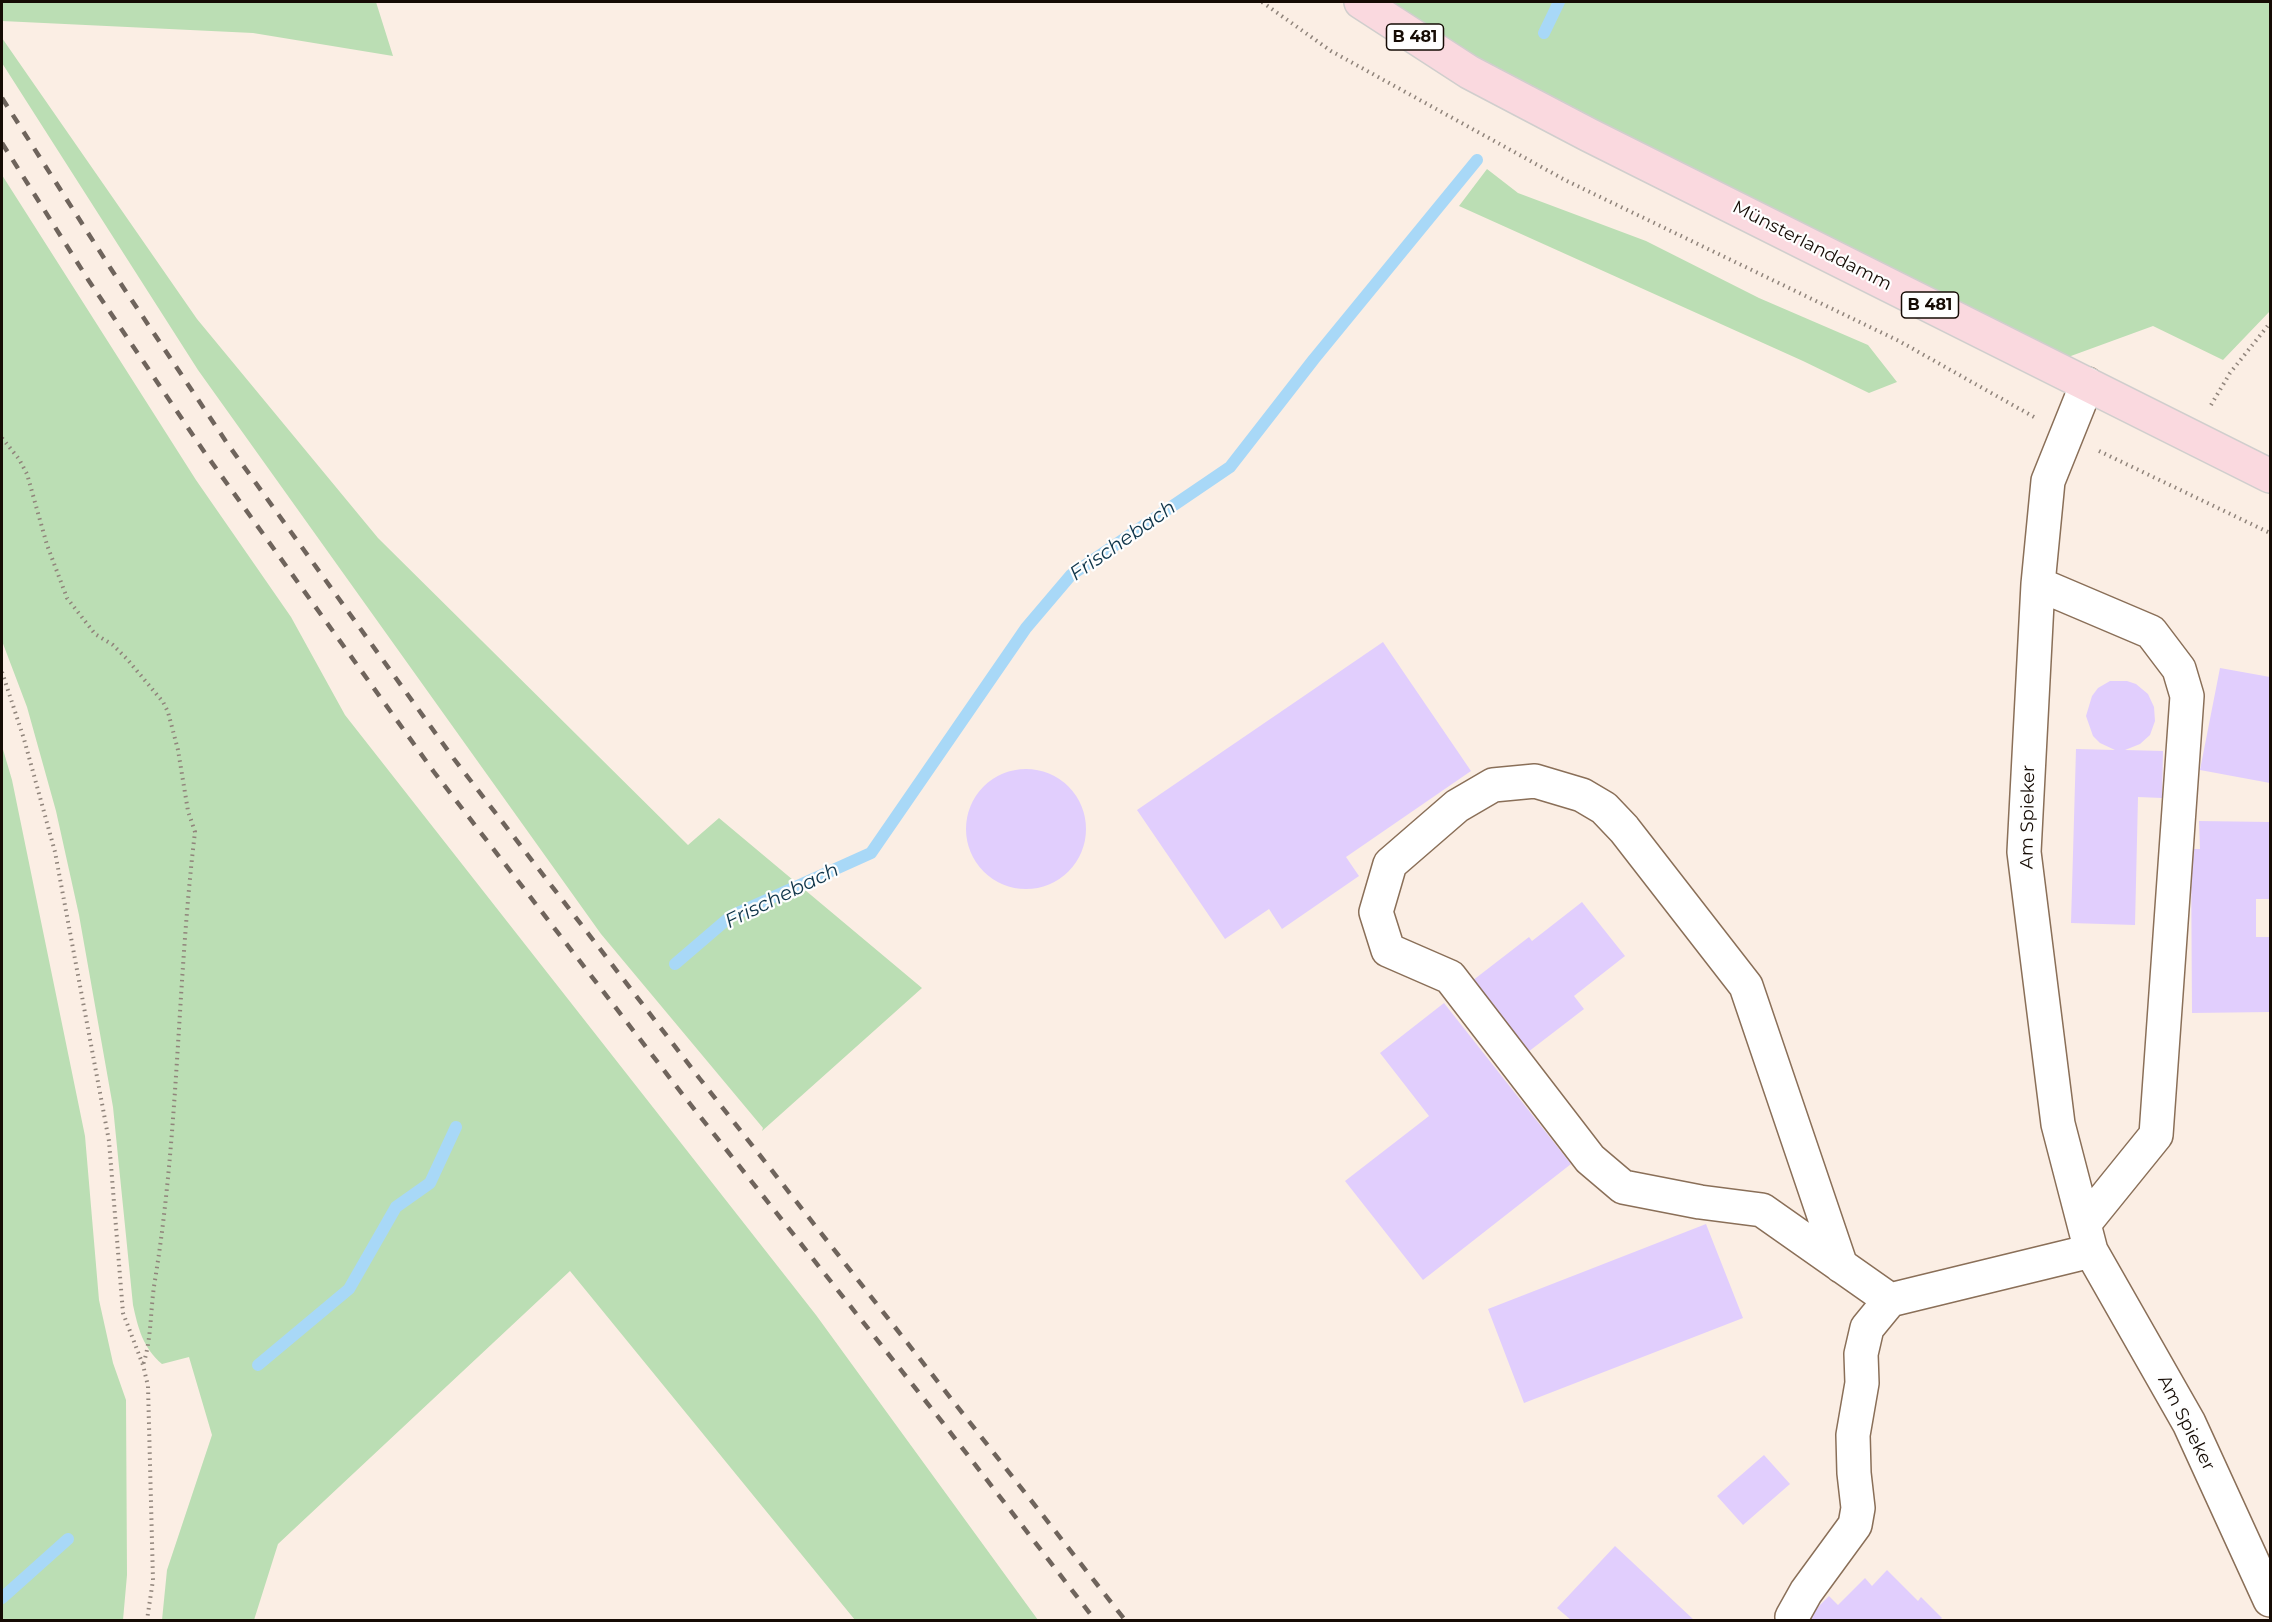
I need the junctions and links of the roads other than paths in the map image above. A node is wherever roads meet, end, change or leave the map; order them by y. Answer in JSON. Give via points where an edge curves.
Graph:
{"nodes":[{"id":1,"x":1361,"y":2,"type":"edge"},
{"id":2,"x":2087,"y":384,"type":"junction"},
{"id":3,"x":2271,"y":476,"type":"edge"},
{"id":4,"x":2038,"y":584,"type":"junction"},
{"id":5,"x":2088,"y":1238,"type":"junction"},
{"id":6,"x":1841,"y":1266,"type":"junction"},
{"id":7,"x":1890,"y":1300,"type":"junction"},
{"id":8,"x":2271,"y":1600,"type":"edge"},
{"id":9,"x":1793,"y":1620,"type":"edge"}],
"edges":[{"from":1,"to":2,"type":"main road","name":"Münsterlanddamm","number":"B 481","via":[[1469,72]]},
{"from":2,"to":3,"type":"main road","name":"Münsterlanddamm","number":"B 481"},
{"from":2,"to":4,"type":"street","name":"Am Spieker","via":[[2048,481]]},
{"from":4,"to":5,"type":"street","name":"Am Spieker","via":[[2024,852],[2058,1124]]},
{"from":4,"to":5,"type":"street","via":[[2151,632],[2179,669],[2187,696],[2156,1135]]},
{"from":5,"to":7,"type":"street"},
{"from":5,"to":8,"type":"street","name":"Am Spieker","via":[[2189,1423]]},
{"from":6,"to":6,"type":"street","via":[[1762,1210],[1623,1186],[1590,1159],[1450,977],[1388,950],[1376,912],[1390,864],[1457,806],[1493,784],[1535,781],[1582,795],[1604,808],[1746,986]]},
{"from":6,"to":7,"type":"street"},
{"from":7,"to":9,"type":"street","via":[[1867,1329],[1861,1354],[1862,1383],[1853,1435],[1858,1508],[1855,1525],[1806,1592]]}]}
